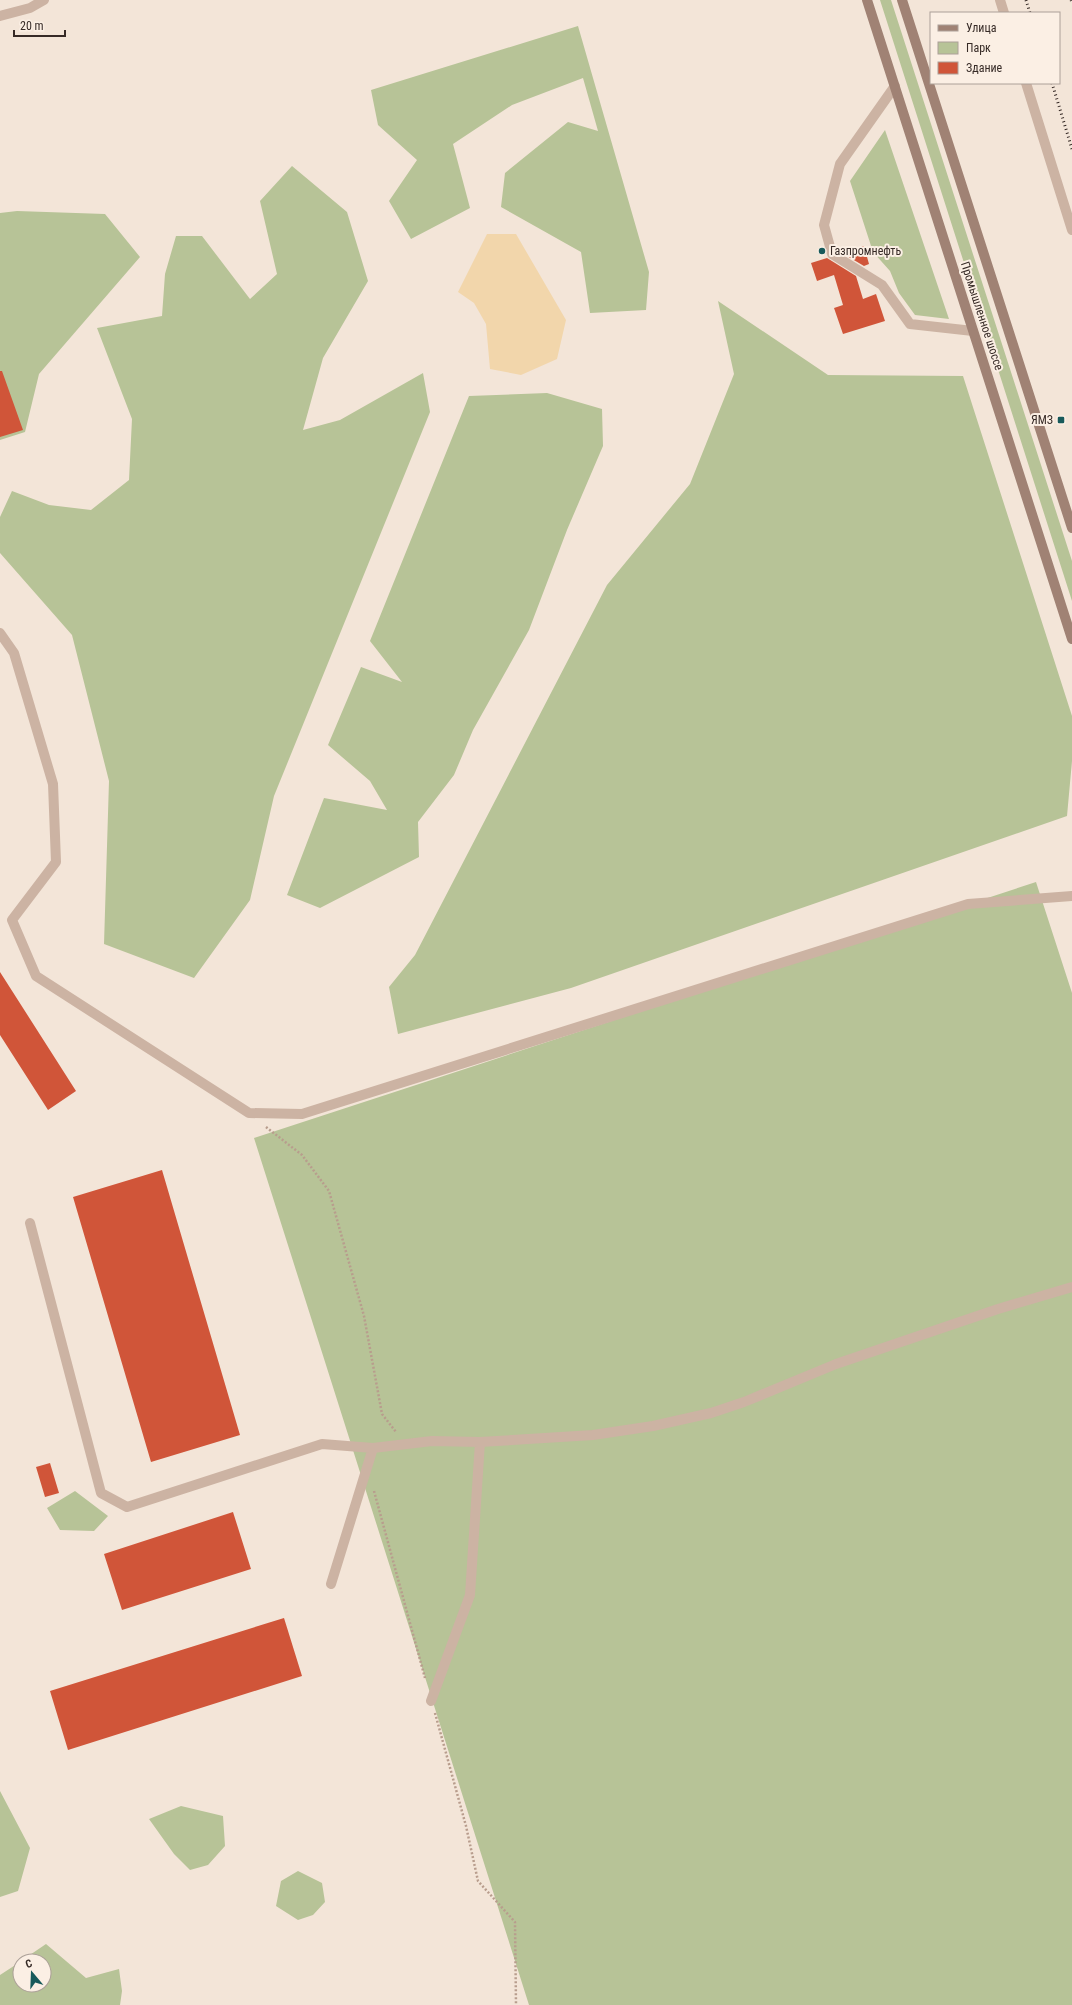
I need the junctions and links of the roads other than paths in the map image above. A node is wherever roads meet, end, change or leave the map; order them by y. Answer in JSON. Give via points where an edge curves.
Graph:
{"nodes":[{"id":1,"x":44,"y":0,"type":"edge"},
{"id":2,"x":867,"y":0,"type":"edge"},
{"id":3,"x":902,"y":0,"type":"edge"},
{"id":4,"x":1000,"y":0,"type":"edge"},
{"id":5,"x":1004,"y":12,"type":"edge"},
{"id":6,"x":0,"y":16,"type":"edge"},
{"id":7,"x":1026,"y":84,"type":"edge"},
{"id":8,"x":895,"y":86,"type":"junction"},
{"id":9,"x":1072,"y":230,"type":"edge"},
{"id":10,"x":973,"y":331,"type":"junction"},
{"id":11,"x":1072,"y":528,"type":"edge"},
{"id":12,"x":0,"y":633,"type":"edge"},
{"id":13,"x":1072,"y":639,"type":"edge"},
{"id":14,"x":1072,"y":896,"type":"edge"},
{"id":15,"x":30,"y":1223,"type":"dead end"},
{"id":16,"x":1072,"y":1287,"type":"edge"},
{"id":17,"x":480,"y":1442,"type":"junction"},
{"id":18,"x":373,"y":1448,"type":"junction"},
{"id":19,"x":331,"y":1584,"type":"dead end"},
{"id":20,"x":431,"y":1701,"type":"road end"}],
"edges":[{"from":1,"to":6,"type":"lane","via":[[30,8]]},
{"from":2,"to":8,"type":"main road","name":"Промышленное шоссе"},
{"from":3,"to":11,"type":"main road","name":"Промышленное шоссе"},
{"from":4,"to":5,"type":"lane"},
{"from":7,"to":9,"type":"lane"},
{"from":8,"to":10,"type":"main road","name":"Промышленное шоссе"},
{"from":8,"to":10,"type":"lane","via":[[840,164],[824,225],[832,254],[882,284],[910,324]]},
{"from":10,"to":13,"type":"main road","name":"Промышленное шоссе"},
{"from":12,"to":14,"type":"lane","via":[[14,654],[53,784],[56,862],[12,920],[36,976],[249,1113],[302,1114],[968,904]]},
{"from":15,"to":18,"type":"lane","via":[[101,1493],[128,1507],[322,1444]]},
{"from":16,"to":17,"type":"lane","via":[[836,1364],[711,1413],[593,1436]]},
{"from":17,"to":18,"type":"lane","via":[[432,1442]]},
{"from":17,"to":20,"type":"lane","via":[[470,1596]]},
{"from":18,"to":19,"type":"lane"}]}
